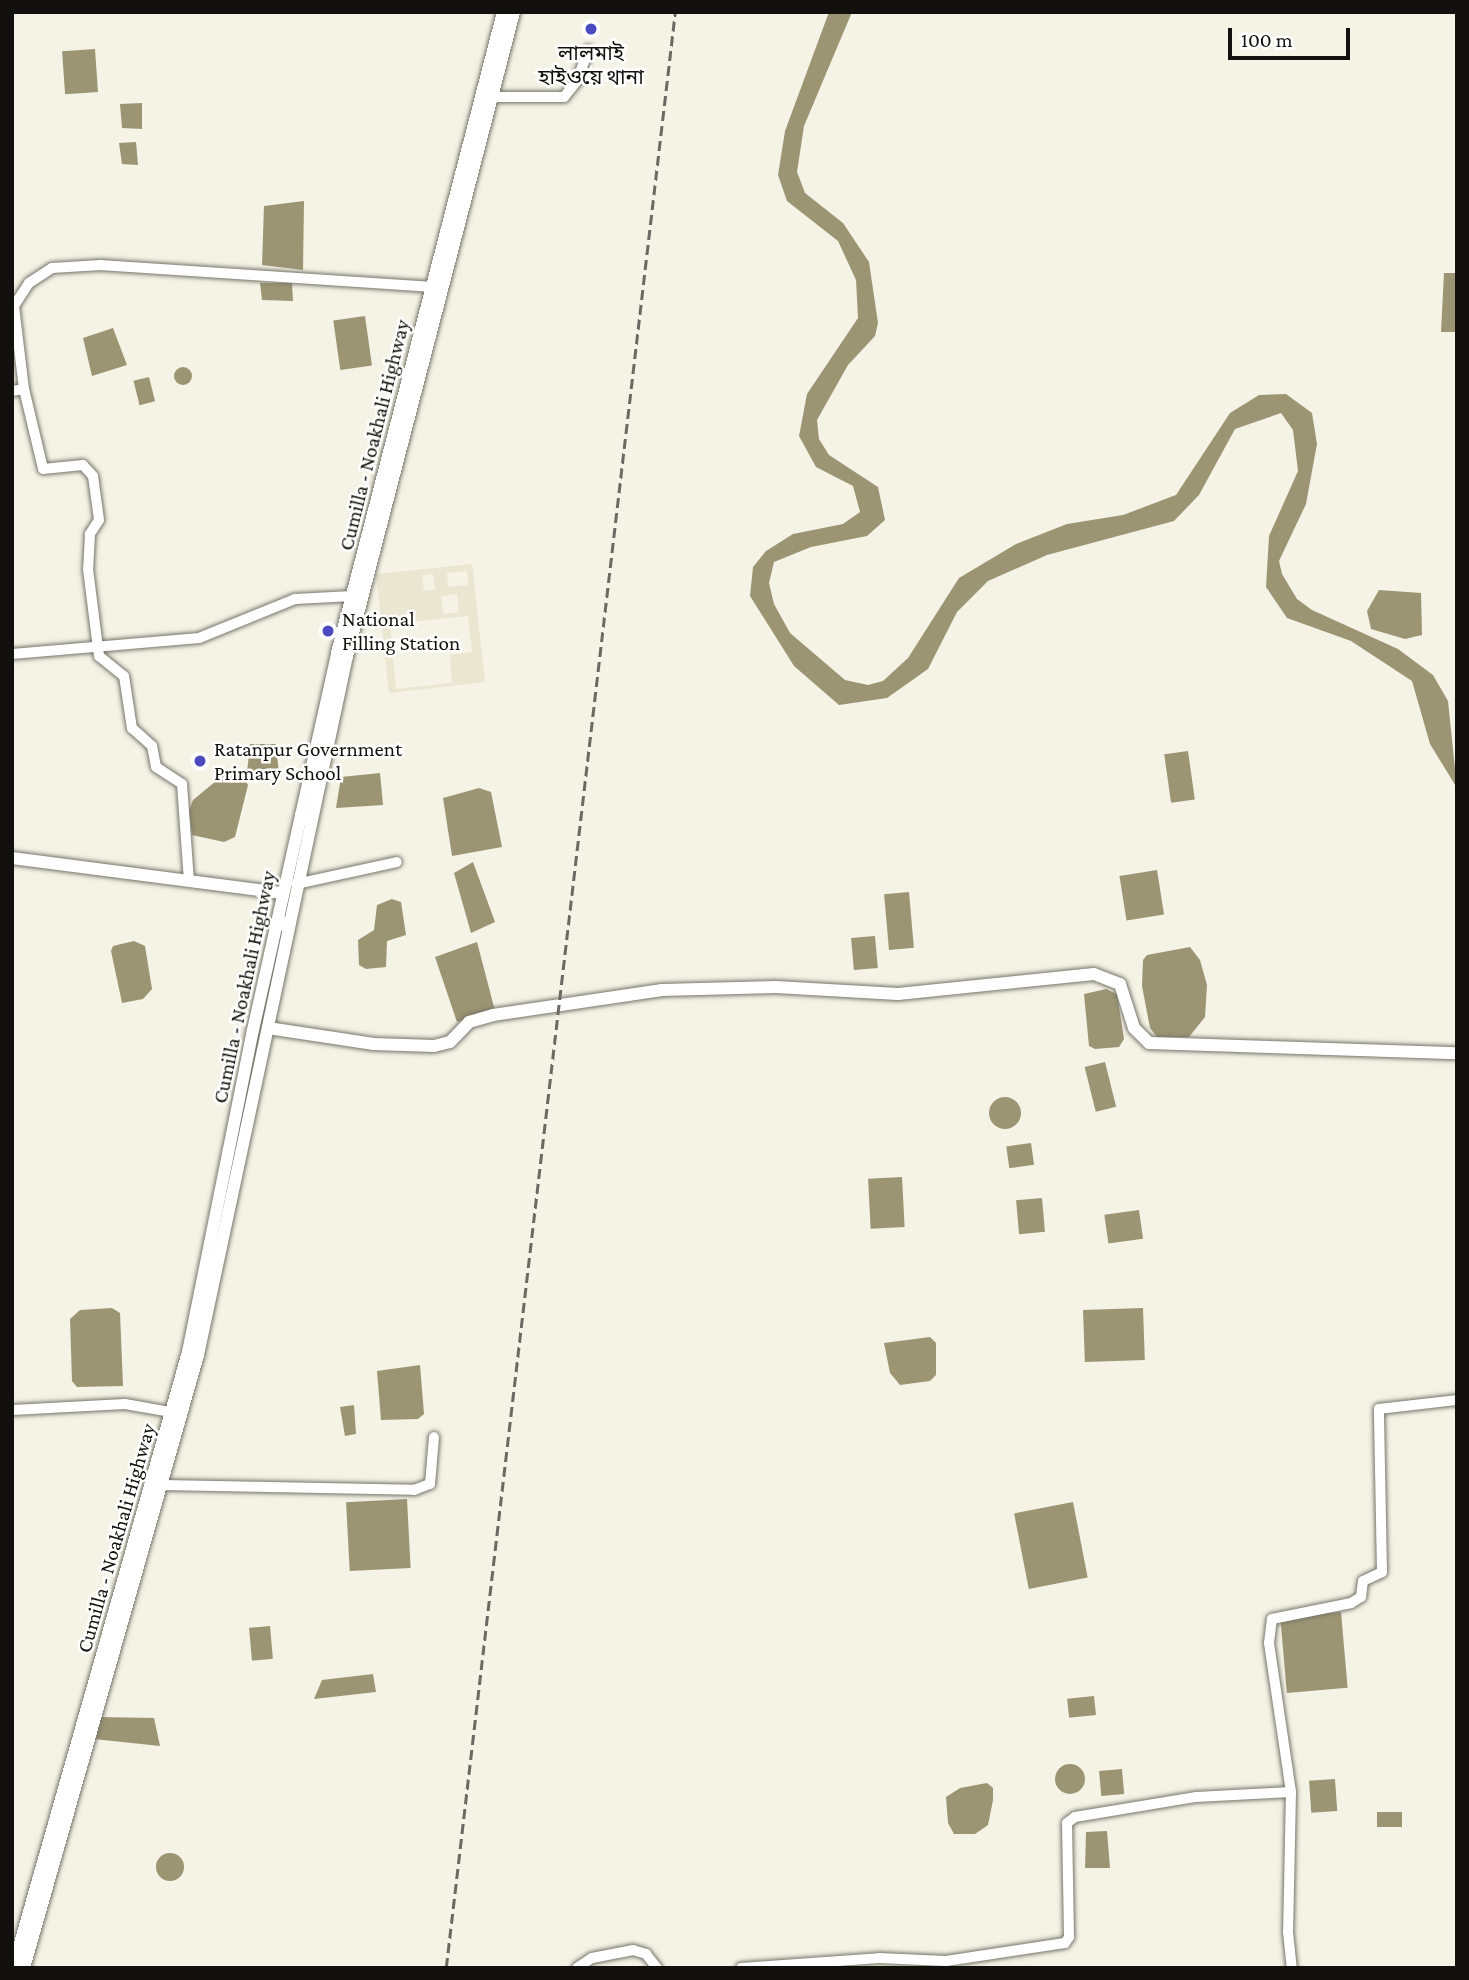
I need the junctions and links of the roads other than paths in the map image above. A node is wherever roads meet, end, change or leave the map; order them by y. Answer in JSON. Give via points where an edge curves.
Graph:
{"nodes":[{"id":1,"x":503,"y":12,"type":"edge"},
{"id":2,"x":514,"y":12,"type":"edge"},
{"id":3,"x":587,"y":50,"type":"dead end"},
{"id":4,"x":492,"y":97,"type":"junction"},
{"id":5,"x":432,"y":287,"type":"junction"},
{"id":6,"x":24,"y":389,"type":"junction"},
{"id":7,"x":12,"y":391,"type":"edge"},
{"id":8,"x":352,"y":596,"type":"junction"},
{"id":9,"x":97,"y":646,"type":"junction"},
{"id":10,"x":12,"y":654,"type":"edge"},
{"id":11,"x":306,"y":817,"type":"junction"},
{"id":12,"x":12,"y":859,"type":"edge"},
{"id":13,"x":397,"y":862,"type":"dead end"},
{"id":14,"x":189,"y":881,"type":"junction"},
{"id":15,"x":296,"y":884,"type":"junction"},
{"id":16,"x":283,"y":893,"type":"junction"},
{"id":17,"x":282,"y":924,"type":"junction"},
{"id":18,"x":268,"y":1028,"type":"junction"},
{"id":19,"x":1457,"y":1053,"type":"edge"},
{"id":20,"x":1457,"y":1401,"type":"edge"},
{"id":21,"x":12,"y":1410,"type":"edge"},
{"id":22,"x":171,"y":1412,"type":"junction"},
{"id":23,"x":434,"y":1437,"type":"dead end"},
{"id":24,"x":162,"y":1485,"type":"junction"},
{"id":25,"x":1292,"y":1792,"type":"junction"},
{"id":26,"x":13,"y":1968,"type":"edge"},
{"id":27,"x":24,"y":1968,"type":"edge"},
{"id":28,"x":577,"y":1968,"type":"edge"},
{"id":29,"x":657,"y":1968,"type":"edge"},
{"id":30,"x":741,"y":1968,"type":"edge"},
{"id":31,"x":1292,"y":1968,"type":"edge"}],
"edges":[{"from":1,"to":5,"type":"main road","name":"Cumilla - Noakhali Highway"},
{"from":2,"to":4,"type":"main road"},
{"from":3,"to":4,"type":"street","via":[[577,81],[564,97]]},
{"from":4,"to":11,"type":"main road"},
{"from":5,"to":6,"type":"street","via":[[101,265],[52,268],[18,295],[14,306]]},
{"from":5,"to":8,"type":"main road","name":"Cumilla - Noakhali Highway"},
{"from":6,"to":7,"type":"street"},
{"from":6,"to":9,"type":"street","via":[[43,469],[83,465],[93,475],[99,520],[87,548]]},
{"from":8,"to":9,"type":"street","via":[[295,599],[199,638]]},
{"from":8,"to":11,"type":"main road","name":"Cumilla - Noakhali Highway"},
{"from":9,"to":10,"type":"street"},
{"from":9,"to":14,"type":"street","via":[[100,660],[124,676],[136,736],[152,746],[159,771],[182,784]]},
{"from":11,"to":15,"type":"main road"},
{"from":11,"to":16,"type":"main road","name":"Cumilla - Noakhali Highway"},
{"from":12,"to":14,"type":"main road"},
{"from":13,"to":15,"type":"street"},
{"from":14,"to":16,"type":"main road"},
{"from":15,"to":17,"type":"main road"},
{"from":16,"to":17,"type":"main road","name":"Cumilla - Noakhali Highway"},
{"from":17,"to":18,"type":"main road"},
{"from":17,"to":22,"type":"main road","name":"Cumilla - Noakhali Highway"},
{"from":18,"to":19,"type":"main road","via":[[374,1044],[434,1046],[450,1042],[469,1022],[494,1015],[662,990],[776,987],[909,993],[1094,974],[1120,984],[1134,1028],[1149,1043]]},
{"from":18,"to":24,"type":"main road","via":[[207,1316]]},
{"from":20,"to":25,"type":"street","via":[[1379,1409],[1382,1572],[1363,1581],[1361,1597],[1351,1603],[1272,1619],[1269,1643]]},
{"from":21,"to":22,"type":"street","via":[[125,1404]]},
{"from":22,"to":26,"type":"main road","name":"Cumilla - Noakhali Highway"},
{"from":23,"to":24,"type":"street","via":[[430,1484],[414,1490]]},
{"from":24,"to":27,"type":"main road"},
{"from":25,"to":30,"type":"street","via":[[1196,1797],[1075,1817],[1067,1823],[1069,1937],[1065,1943],[946,1961],[879,1958]]},
{"from":25,"to":31,"type":"street","via":[[1288,1932]]},
{"from":28,"to":29,"type":"street","via":[[592,1958],[633,1950],[646,1954]]}]}
